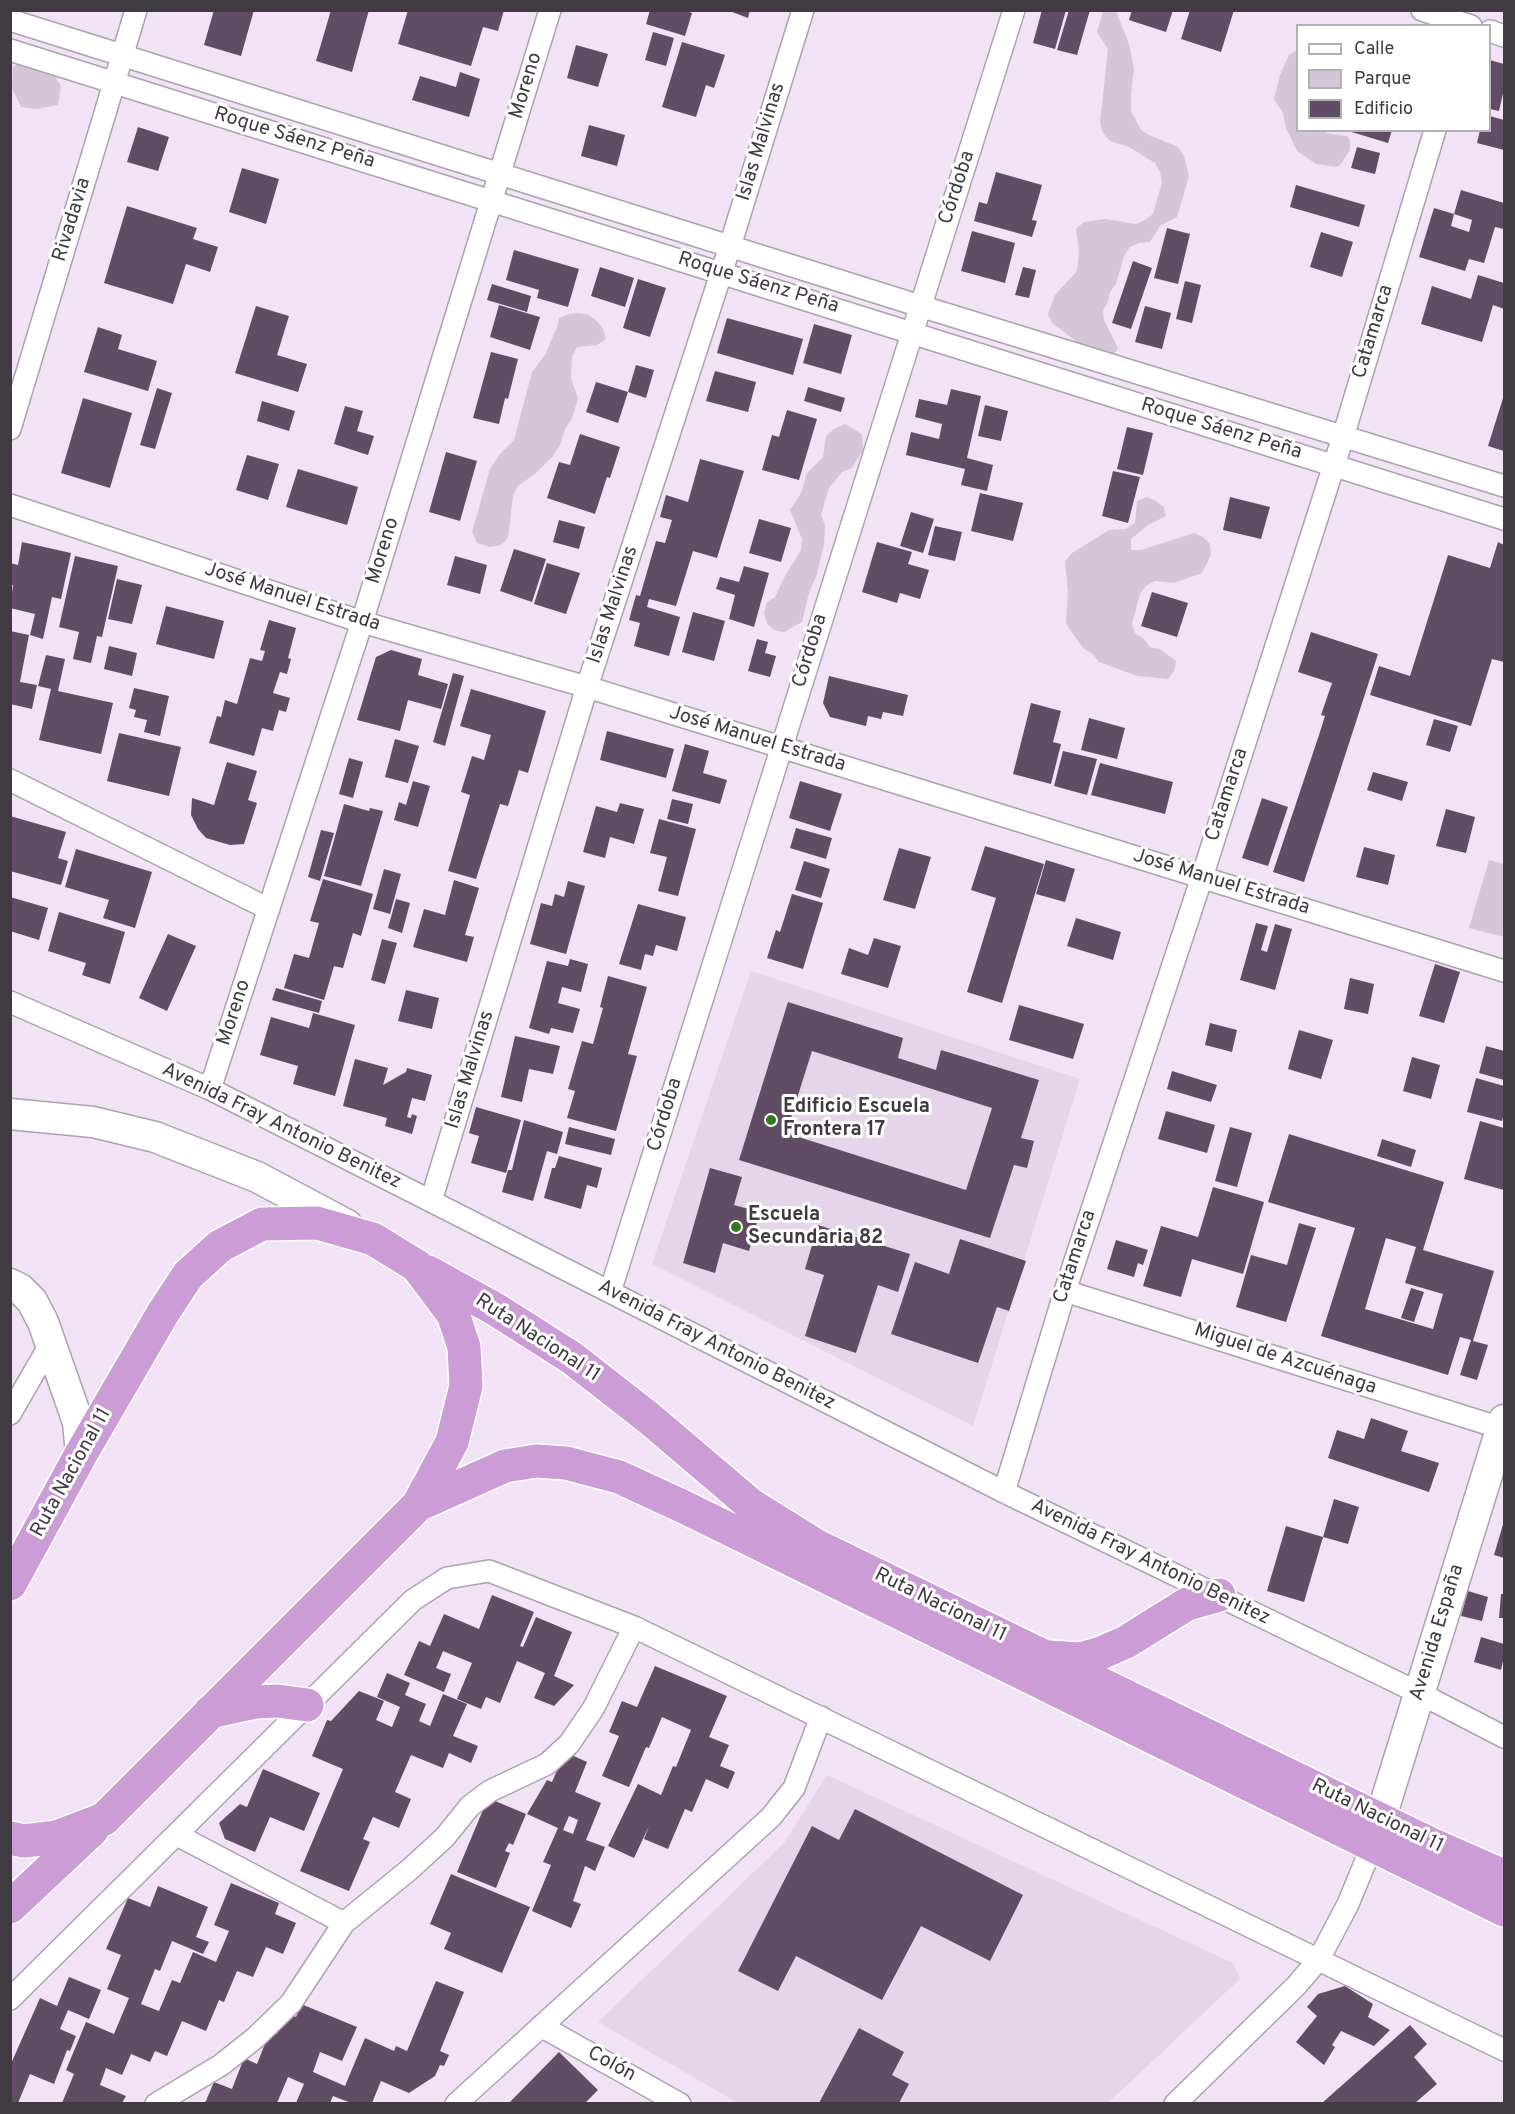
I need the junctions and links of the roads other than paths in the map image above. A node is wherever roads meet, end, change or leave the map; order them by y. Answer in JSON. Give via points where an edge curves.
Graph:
{"nodes":[{"id":1,"x":136,"y":10,"type":"edge"},
{"id":2,"x":550,"y":10,"type":"edge"},
{"id":3,"x":802,"y":10,"type":"edge"},
{"id":4,"x":1014,"y":10,"type":"edge"},
{"id":5,"x":1422,"y":10,"type":"edge"},
{"id":6,"x":10,"y":20,"type":"edge"},
{"id":7,"x":1469,"y":21,"type":"edge"},
{"id":8,"x":10,"y":50,"type":"edge"},
{"id":9,"x":122,"y":56,"type":"junction"},
{"id":10,"x":114,"y":82,"type":"junction"},
{"id":11,"x":1434,"y":132,"type":"edge"},
{"id":12,"x":499,"y":174,"type":"junction"},
{"id":13,"x":491,"y":201,"type":"junction"},
{"id":14,"x":730,"y":246,"type":"junction"},
{"id":15,"x":721,"y":273,"type":"junction"},
{"id":16,"x":920,"y":306,"type":"junction"},
{"id":17,"x":912,"y":333,"type":"junction"},
{"id":18,"x":10,"y":429,"type":"edge"},
{"id":19,"x":1342,"y":437,"type":"junction"},
{"id":20,"x":1334,"y":465,"type":"junction"},
{"id":21,"x":1504,"y":486,"type":"edge"},
{"id":22,"x":10,"y":505,"type":"edge"},
{"id":23,"x":1504,"y":519,"type":"edge"},
{"id":24,"x":362,"y":622,"type":"junction"},
{"id":25,"x":587,"y":687,"type":"junction"},
{"id":26,"x":781,"y":748,"type":"junction"},
{"id":27,"x":10,"y":780,"type":"edge"},
{"id":28,"x":1202,"y":877,"type":"junction"},
{"id":29,"x":269,"y":909,"type":"junction"},
{"id":30,"x":1504,"y":971,"type":"edge"},
{"id":31,"x":10,"y":1002,"type":"edge"},
{"id":32,"x":210,"y":1089,"type":"junction"},
{"id":33,"x":10,"y":1114,"type":"edge"},
{"id":34,"x":431,"y":1201,"type":"junction"},
{"id":35,"x":373,"y":1239,"type":"junction"},
{"id":36,"x":417,"y":1266,"type":"junction"},
{"id":37,"x":10,"y":1284,"type":"edge"},
{"id":38,"x":1065,"y":1291,"type":"junction"},
{"id":39,"x":610,"y":1292,"type":"junction"},
{"id":40,"x":51,"y":1343,"type":"junction"},
{"id":41,"x":10,"y":1414,"type":"edge"},
{"id":42,"x":1504,"y":1426,"type":"edge"},
{"id":43,"x":81,"y":1454,"type":"junction"},
{"id":44,"x":1004,"y":1492,"type":"junction"},
{"id":45,"x":418,"y":1505,"type":"junction"},
{"id":46,"x":10,"y":1584,"type":"edge"},
{"id":47,"x":1219,"y":1595,"type":"junction"},
{"id":48,"x":634,"y":1627,"type":"junction"},
{"id":49,"x":1046,"y":1657,"type":"junction"},
{"id":50,"x":1419,"y":1693,"type":"junction"},
{"id":51,"x":307,"y":1705,"type":"junction"},
{"id":52,"x":210,"y":1712,"type":"junction"},
{"id":53,"x":821,"y":1717,"type":"junction"},
{"id":54,"x":1504,"y":1737,"type":"edge"},
{"id":55,"x":104,"y":1819,"type":"junction"},
{"id":56,"x":1376,"y":1833,"type":"junction"},
{"id":57,"x":177,"y":1835,"type":"junction"},
{"id":58,"x":10,"y":1838,"type":"edge"},
{"id":59,"x":1504,"y":1876,"type":"edge"},
{"id":60,"x":10,"y":1907,"type":"edge"},
{"id":61,"x":1504,"y":1910,"type":"edge"},
{"id":62,"x":344,"y":1923,"type":"junction"},
{"id":63,"x":1319,"y":1959,"type":"junction"},
{"id":64,"x":10,"y":1999,"type":"edge"},
{"id":65,"x":541,"y":2026,"type":"junction"},
{"id":66,"x":1504,"y":2050,"type":"edge"},
{"id":67,"x":156,"y":2103,"type":"edge"},
{"id":68,"x":456,"y":2103,"type":"edge"},
{"id":69,"x":680,"y":2103,"type":"edge"},
{"id":70,"x":1175,"y":2103,"type":"edge"}],
"edges":[{"from":1,"to":9,"type":"street","name":"Rivadavia"},
{"from":2,"to":12,"type":"street","name":"Moreno"},
{"from":3,"to":14,"type":"street","name":"Islas Malvinas"},
{"from":4,"to":16,"type":"street","name":"Córdoba"},
{"from":5,"to":7,"type":"street"},
{"from":6,"to":9,"type":"street","name":"Roque Sáenz Peña"},
{"from":8,"to":10,"type":"street","name":"Roque Sáenz Peña"},
{"from":9,"to":10,"type":"street","name":"Rivadavia"},
{"from":9,"to":12,"type":"street","name":"Roque Sáenz Peña"},
{"from":10,"to":13,"type":"street","name":"Roque Sáenz Peña"},
{"from":10,"to":18,"type":"street","name":"Rivadavia"},
{"from":11,"to":19,"type":"street","name":"Catamarca"},
{"from":12,"to":13,"type":"street","name":"Moreno"},
{"from":12,"to":14,"type":"street","name":"Roque Sáenz Peña"},
{"from":13,"to":15,"type":"street","name":"Roque Sáenz Peña"},
{"from":13,"to":24,"type":"street","name":"Moreno"},
{"from":14,"to":15,"type":"street","name":"Islas Malvinas"},
{"from":14,"to":16,"type":"street","name":"Roque Sáenz Peña"},
{"from":15,"to":17,"type":"street","name":"Roque Sáenz Peña"},
{"from":15,"to":25,"type":"street","name":"Islas Malvinas"},
{"from":16,"to":17,"type":"street","name":"Córdoba"},
{"from":16,"to":19,"type":"street","name":"Roque Sáenz Peña"},
{"from":17,"to":20,"type":"street","name":"Roque Sáenz Peña"},
{"from":17,"to":26,"type":"street","name":"Córdoba"},
{"from":19,"to":20,"type":"street","name":"Catamarca"},
{"from":19,"to":21,"type":"street","name":"Roque Sáenz Peña"},
{"from":20,"to":23,"type":"street","name":"Roque Sáenz Peña"},
{"from":20,"to":28,"type":"street","name":"Catamarca"},
{"from":22,"to":24,"type":"street","name":"José Manuel Estrada"},
{"from":24,"to":25,"type":"street","name":"José Manuel Estrada"},
{"from":24,"to":29,"type":"street","name":"Moreno"},
{"from":25,"to":26,"type":"street","name":"José Manuel Estrada"},
{"from":25,"to":34,"type":"street","name":"Islas Malvinas"},
{"from":26,"to":28,"type":"street","name":"José Manuel Estrada"},
{"from":26,"to":39,"type":"street","name":"Córdoba"},
{"from":27,"to":29,"type":"street"},
{"from":28,"to":30,"type":"street","name":"José Manuel Estrada"},
{"from":28,"to":38,"type":"street","name":"Catamarca"},
{"from":29,"to":32,"type":"street","name":"Moreno"},
{"from":31,"to":32,"type":"street","name":"Avenida Fray Antonio Benitez"},
{"from":32,"to":34,"type":"street","name":"Avenida Fray Antonio Benitez"},
{"from":33,"to":35,"type":"main road","via":[[93,1122],[155,1137],[257,1177]]},
{"from":34,"to":39,"type":"street","name":"Avenida Fray Antonio Benitez"},
{"from":35,"to":36,"type":"highway","name":"Ruta Nacional 11"},
{"from":35,"to":43,"type":"highway","name":"Ruta Nacional 11","via":[[317,1223],[262,1224],[220,1246],[188,1275]]},
{"from":36,"to":45,"type":"highway","name":"Ruta Nacional 11","via":[[453,1314],[464,1347],[465,1386],[452,1442]]},
{"from":36,"to":49,"type":"highway","name":"Ruta Nacional 11","via":[[572,1358],[779,1524]]},
{"from":37,"to":40,"type":"main road","via":[[32,1301]]},
{"from":38,"to":42,"type":"street","name":"Miguel de Azcuénaga"},
{"from":38,"to":44,"type":"street","name":"Catamarca"},
{"from":39,"to":44,"type":"street","name":"Avenida Fray Antonio Benitez"},
{"from":40,"to":41,"type":"street"},
{"from":40,"to":43,"type":"main road","via":[[78,1422]]},
{"from":42,"to":50,"type":"main road","name":"Avenida España"},
{"from":43,"to":46,"type":"highway","name":"Ruta Nacional 11"},
{"from":44,"to":47,"type":"street","name":"Avenida Fray Antonio Benitez"},
{"from":45,"to":52,"type":"highway","name":"Ruta Nacional 11"},
{"from":45,"to":56,"type":"highway","name":"Ruta Nacional 11","via":[[505,1466],[536,1461],[566,1463],[619,1477]]},
{"from":47,"to":49,"type":"highway","via":[[1187,1604],[1101,1653],[1080,1659]]},
{"from":47,"to":50,"type":"street","name":"Avenida Fray Antonio Benitez"},
{"from":48,"to":51,"type":"street","via":[[489,1571],[447,1578],[413,1600]]},
{"from":48,"to":53,"type":"street"},
{"from":48,"to":62,"type":"street","via":[[593,1708],[569,1744],[547,1764],[489,1791],[470,1806],[410,1870]]},
{"from":49,"to":56,"type":"highway","name":"Ruta Nacional 11"},
{"from":50,"to":54,"type":"street","name":"Avenida Fray Antonio Benitez"},
{"from":50,"to":56,"type":"main road","name":"Avenida España"},
{"from":51,"to":52,"type":"highway","via":[[256,1702]]},
{"from":51,"to":57,"type":"street"},
{"from":52,"to":55,"type":"highway","name":"Ruta Nacional 11"},
{"from":53,"to":63,"type":"street"},
{"from":53,"to":65,"type":"street","via":[[794,1788],[771,1818]]},
{"from":55,"to":58,"type":"highway","name":"Ruta Nacional 11","via":[[57,1837],[24,1841]]},
{"from":55,"to":60,"type":"highway"},
{"from":56,"to":59,"type":"highway","name":"Ruta Nacional 11"},
{"from":56,"to":61,"type":"highway","name":"Ruta Nacional 11"},
{"from":56,"to":63,"type":"street","via":[[1348,1904]]},
{"from":57,"to":62,"type":"street"},
{"from":57,"to":64,"type":"street"},
{"from":62,"to":67,"type":"street","via":[[291,2003],[255,2038],[221,2066]]},
{"from":63,"to":66,"type":"street"},
{"from":63,"to":70,"type":"street"},
{"from":65,"to":68,"type":"street"},
{"from":65,"to":69,"type":"street","name":"Colón"}]}
